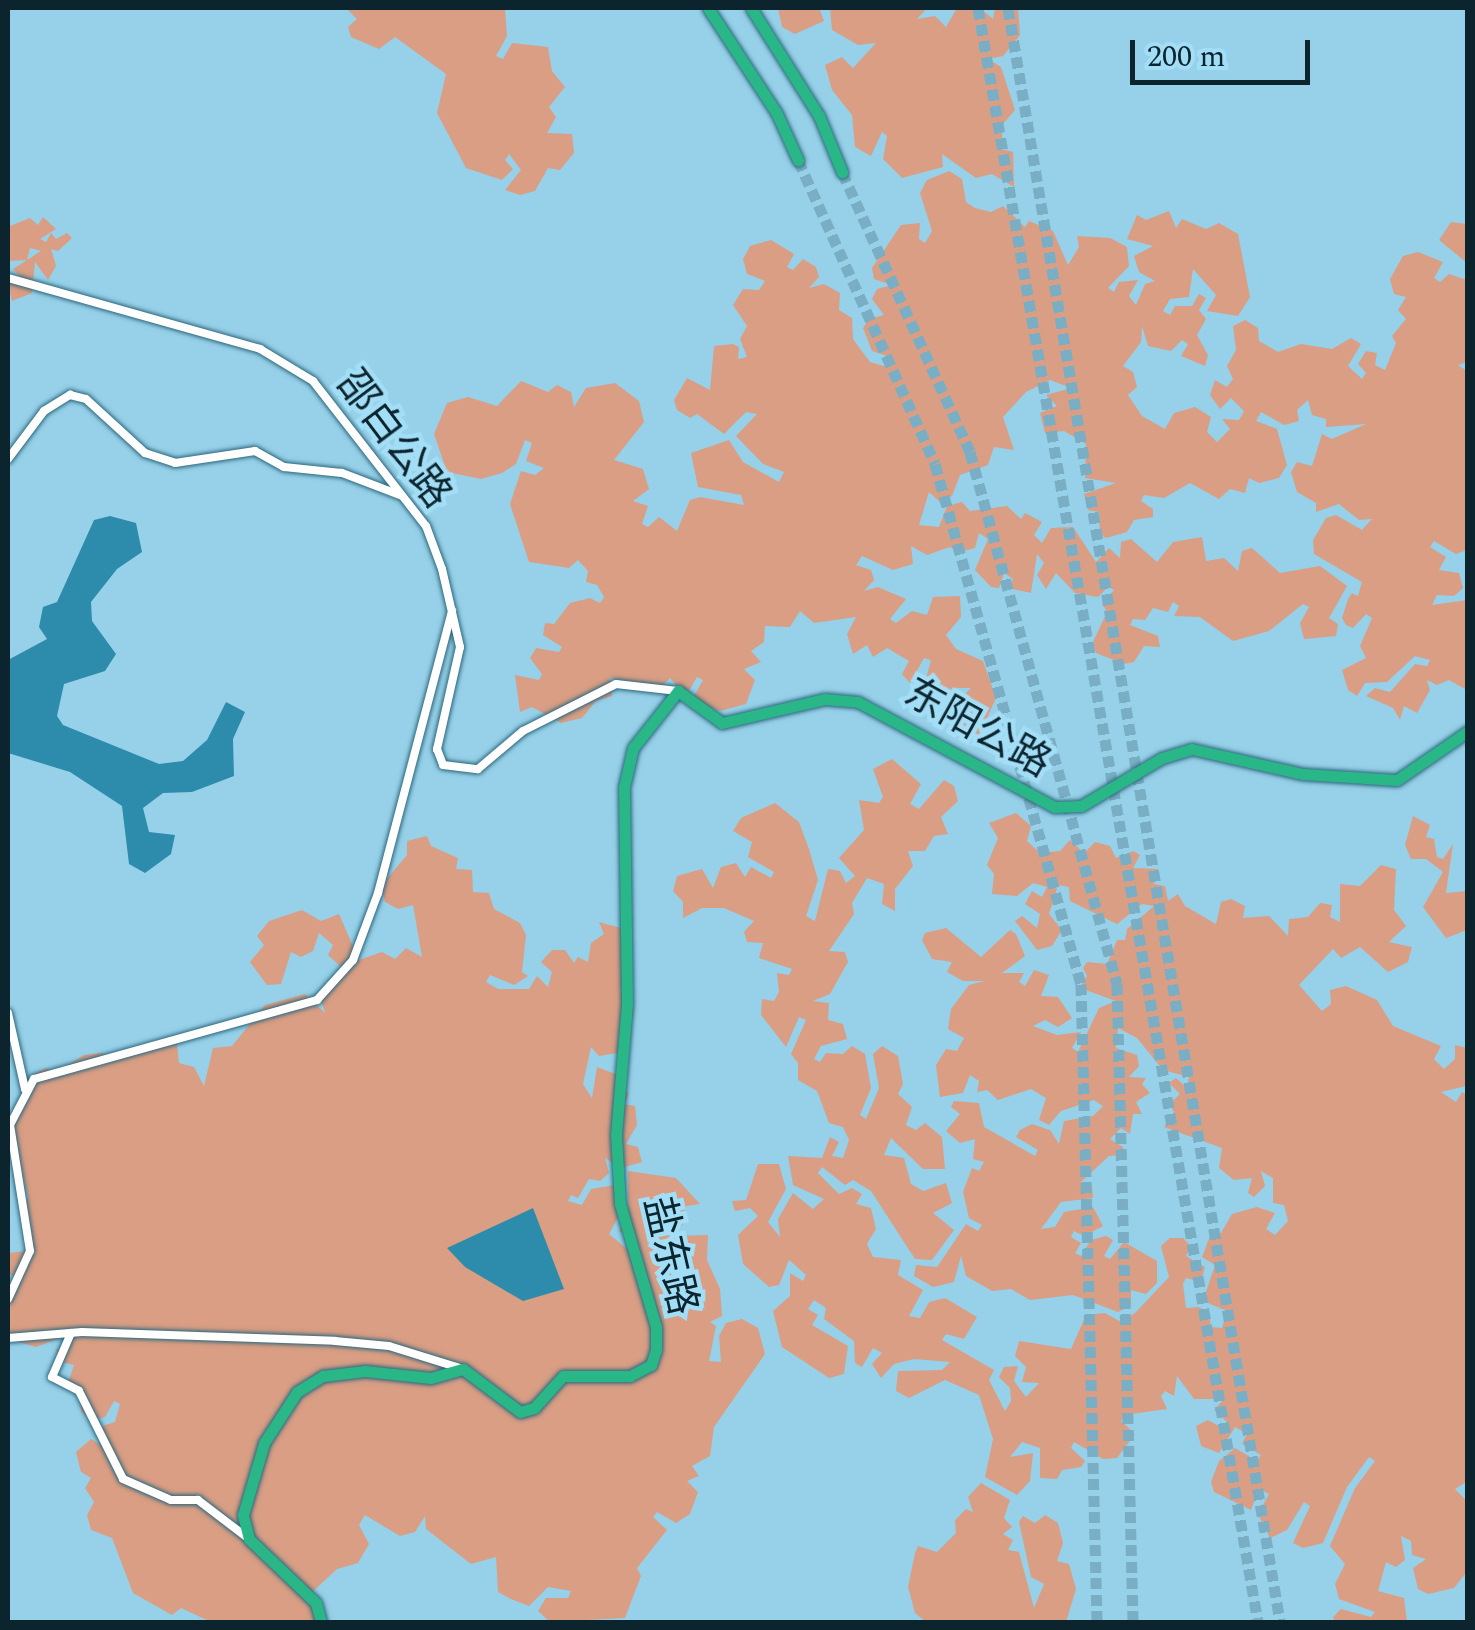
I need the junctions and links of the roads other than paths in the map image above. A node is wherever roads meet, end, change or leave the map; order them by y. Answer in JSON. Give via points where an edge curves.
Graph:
{"nodes":[{"id":1,"x":708,"y":8,"type":"edge"},
{"id":2,"x":752,"y":8,"type":"edge"},
{"id":3,"x":798,"y":160,"type":"tunnel mouth"},
{"id":4,"x":842,"y":172,"type":"tunnel mouth"},
{"id":5,"x":8,"y":278,"type":"edge"},
{"id":6,"x":8,"y":460,"type":"edge"},
{"id":7,"x":402,"y":495,"type":"junction"},
{"id":8,"x":452,"y":608,"type":"junction"},
{"id":9,"x":678,"y":690,"type":"junction"},
{"id":10,"x":1468,"y":732,"type":"edge"},
{"id":11,"x":8,"y":1013,"type":"edge"},
{"id":12,"x":25,"y":1089,"type":"junction"},
{"id":13,"x":8,"y":1299,"type":"edge"},
{"id":14,"x":71,"y":1333,"type":"junction"},
{"id":15,"x":8,"y":1338,"type":"edge"},
{"id":16,"x":463,"y":1369,"type":"junction"},
{"id":17,"x":250,"y":1539,"type":"junction"},
{"id":18,"x":321,"y":1622,"type":"edge"}],
"edges":[{"from":1,"to":3,"type":"highway","via":[[777,114]]},
{"from":2,"to":4,"type":"highway","via":[[819,116]]},
{"from":5,"to":7,"type":"street","name":"邵白公路","via":[[260,349],[313,381]]},
{"from":6,"to":7,"type":"street","via":[[44,411],[70,395],[86,400],[145,453],[175,463],[256,450],[284,467],[342,473]]},
{"from":7,"to":8,"type":"street","name":"邵白公路","via":[[426,526]]},
{"from":8,"to":9,"type":"street","name":"邵白公路","via":[[460,647],[436,749],[453,771],[478,770],[523,731],[616,684]]},
{"from":8,"to":12,"type":"street","via":[[367,931],[338,982],[317,1000],[285,1011],[34,1079]]},
{"from":9,"to":10,"type":"highway","name":"东阳公路","via":[[722,724],[825,699],[858,702],[1055,808],[1080,806],[1162,758],[1192,749],[1303,774],[1397,780]]},
{"from":9,"to":16,"type":"highway","name":"盐东路","via":[[633,748],[624,787],[627,1003],[616,1136],[620,1204],[656,1327],[656,1350],[651,1365],[630,1376],[563,1376],[534,1408],[520,1412]]},
{"from":11,"to":12,"type":"street"},
{"from":12,"to":13,"type":"street","via":[[9,1136],[30,1251]]},
{"from":14,"to":15,"type":"street"},
{"from":14,"to":16,"type":"street","via":[[371,1344]]},
{"from":14,"to":17,"type":"street","via":[[52,1377],[80,1391],[122,1479],[170,1500],[198,1500]]},
{"from":16,"to":17,"type":"highway","via":[[431,1378],[365,1371],[323,1376],[298,1392],[277,1416],[248,1489],[243,1516]]},
{"from":17,"to":18,"type":"highway","via":[[316,1603]]}]}
